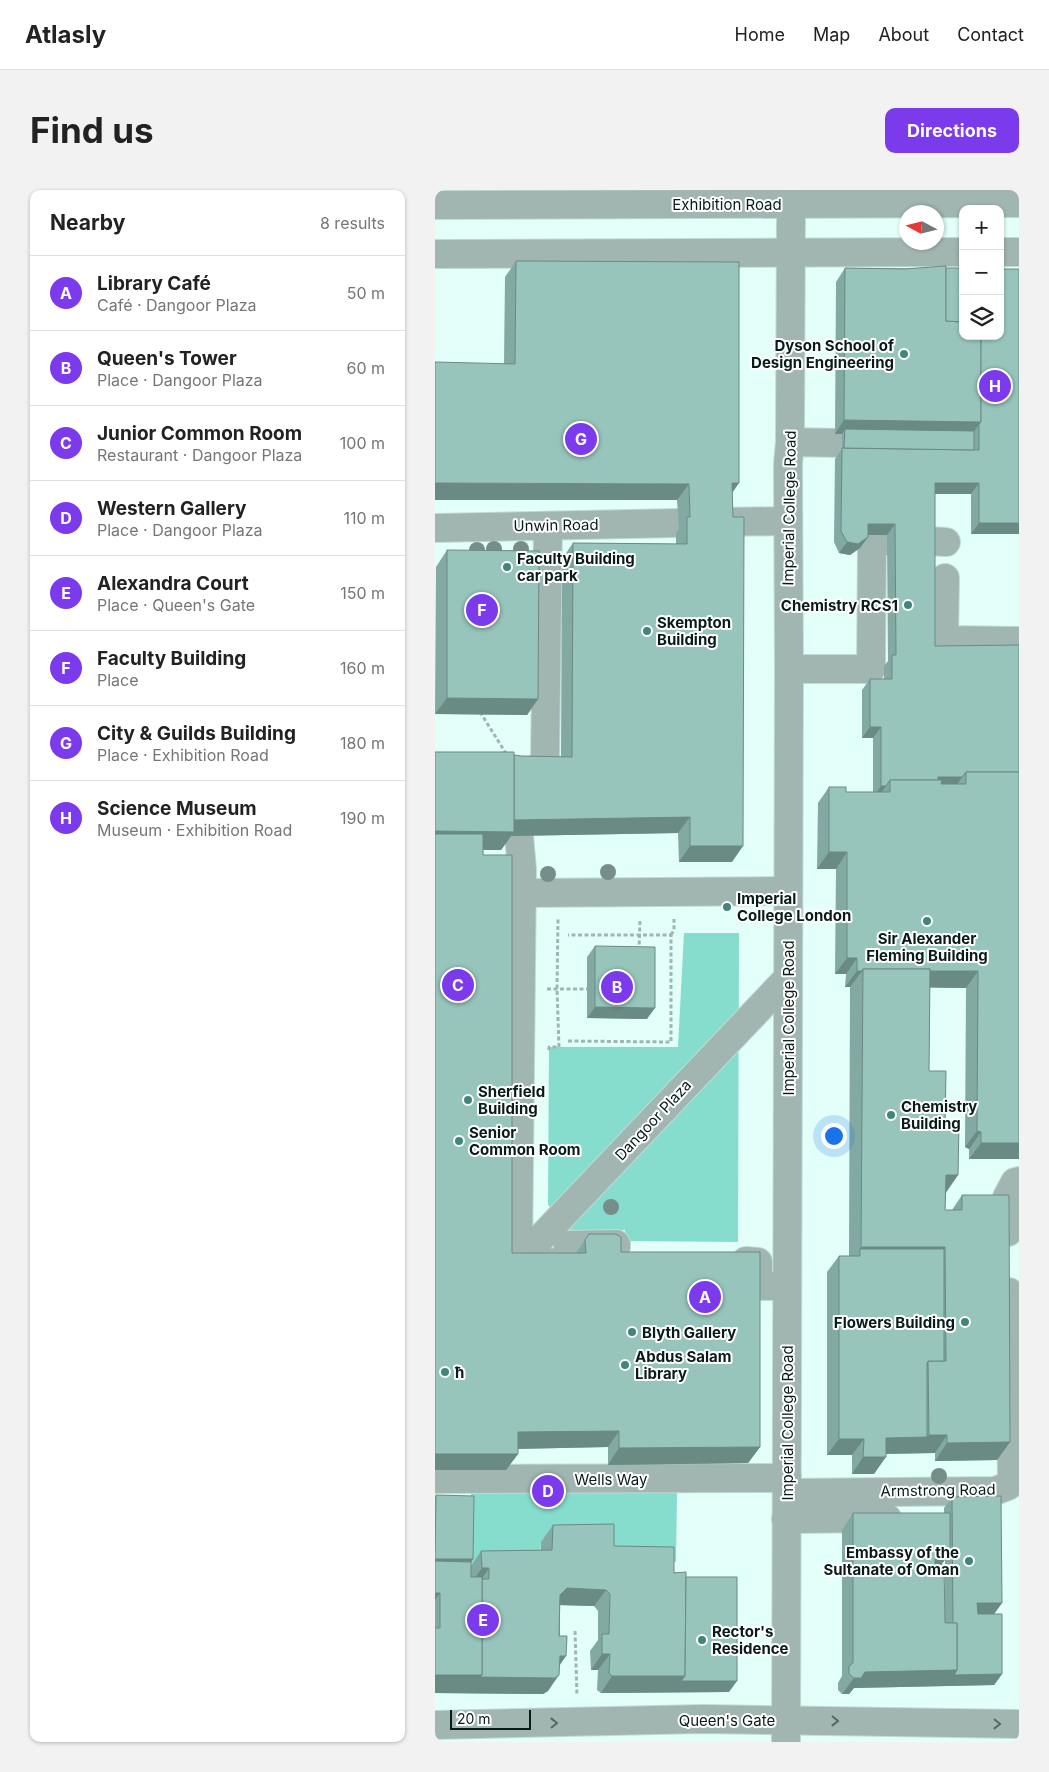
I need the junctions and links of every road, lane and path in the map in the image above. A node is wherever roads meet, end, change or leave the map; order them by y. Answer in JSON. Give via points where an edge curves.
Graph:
{"nodes":[{"id":1,"x":582,"y":197,"type":"edge"},
{"id":2,"x":793,"y":199,"type":"edge"},
{"id":3,"x":1019,"y":203,"type":"edge"},
{"id":4,"x":435,"y":205,"type":"edge"},
{"id":5,"x":791,"y":252,"type":"junction"},
{"id":6,"x":959,"y":252,"type":"edge"},
{"id":7,"x":1004,"y":252,"type":"edge"},
{"id":8,"x":1019,"y":252,"type":"edge"},
{"id":9,"x":435,"y":254,"type":"edge"},
{"id":10,"x":790,"y":442,"type":"junction"},
{"id":11,"x":841,"y":443,"type":"dead end"},
{"id":12,"x":721,"y":522,"type":"edge"},
{"id":13,"x":788,"y":522,"type":"junction"},
{"id":14,"x":678,"y":523,"type":"dead end"},
{"id":15,"x":548,"y":526,"type":"junction"},
{"id":16,"x":435,"y":528,"type":"edge"},
{"id":17,"x":887,"y":541,"type":"edge"},
{"id":18,"x":945,"y":578,"type":"dead end"},
{"id":19,"x":1019,"y":641,"type":"edge"},
{"id":20,"x":789,"y":669,"type":"junction"},
{"id":21,"x":477,"y":708,"type":"edge"},
{"id":22,"x":509,"y":758,"type":"edge"},
{"id":23,"x":534,"y":773,"type":"edge"},
{"id":24,"x":519,"y":836,"type":"edge"},
{"id":25,"x":522,"y":881,"type":"junction"},
{"id":26,"x":787,"y":891,"type":"junction"},
{"id":27,"x":558,"y":893,"type":"junction"},
{"id":28,"x":568,"y":935,"type":"dead end"},
{"id":29,"x":639,"y":939,"type":"dead end"},
{"id":30,"x":639,"y":951,"type":"edge"},
{"id":31,"x":788,"y":978,"type":"junction"},
{"id":32,"x":539,"y":989,"type":"junction"},
{"id":33,"x":587,"y":989,"type":"dead end"},
{"id":34,"x":568,"y":1041,"type":"dead end"},
{"id":35,"x":549,"y":1047,"type":"dead end"},
{"id":36,"x":1013,"y":1189,"type":"edge"},
{"id":37,"x":620,"y":1261,"type":"edge"},
{"id":38,"x":722,"y":1261,"type":"edge"},
{"id":39,"x":518,"y":1262,"type":"junction"},
{"id":40,"x":787,"y":1286,"type":"junction"},
{"id":41,"x":435,"y":1479,"type":"edge"},
{"id":42,"x":786,"y":1499,"type":"junction"},
{"id":43,"x":909,"y":1518,"type":"edge"},
{"id":44,"x":575,"y":1631,"type":"dead end"},
{"id":45,"x":578,"y":1705,"type":"dead end"},
{"id":46,"x":1019,"y":1724,"type":"edge"},
{"id":47,"x":435,"y":1725,"type":"edge"},
{"id":48,"x":703,"y":1730,"type":"edge"},
{"id":49,"x":786,"y":1731,"type":"edge"}],
"edges":[{"from":1,"to":2,"type":"street","name":"Exhibition Road"},
{"from":1,"to":4,"type":"street","name":"Exhibition Road"},
{"from":2,"to":3,"type":"street","name":"Exhibition Road"},
{"from":2,"to":5,"type":"street","name":"Imperial College Road"},
{"from":5,"to":6,"type":"street"},
{"from":5,"to":9,"type":"street"},
{"from":5,"to":10,"type":"street","name":"Imperial College Road"},
{"from":7,"to":8,"type":"street"},
{"from":10,"to":11,"type":"street"},
{"from":10,"to":13,"type":"street","name":"Imperial College Road"},
{"from":12,"to":13,"type":"street"},
{"from":13,"to":20,"type":"street","name":"Imperial College Road"},
{"from":14,"to":15,"type":"street","name":"Unwin Road"},
{"from":15,"to":16,"type":"street","name":"Unwin Road"},
{"from":15,"to":23,"type":"street","via":[[545,760]]},
{"from":17,"to":20,"type":"street","via":[[872,541],[871,670]]},
{"from":18,"to":19,"type":"street","via":[[944,640]]},
{"from":20,"to":26,"type":"street","name":"Imperial College Road"},
{"from":21,"to":22,"type":"path"},
{"from":24,"to":25,"type":"street"},
{"from":25,"to":27,"type":"street"},
{"from":25,"to":32,"type":"street"},
{"from":26,"to":27,"type":"street"},
{"from":26,"to":31,"type":"street","name":"Imperial College Road"},
{"from":27,"to":32,"type":"path"},
{"from":28,"to":34,"type":"path","via":[[671,935],[671,1042]]},
{"from":29,"to":30,"type":"path"},
{"from":31,"to":39,"type":"street","name":"Dangoor Plaza"},
{"from":31,"to":40,"type":"street","name":"Imperial College Road"},
{"from":32,"to":33,"type":"path"},
{"from":32,"to":35,"type":"path","via":[[559,1047]]},
{"from":32,"to":39,"type":"street"},
{"from":36,"to":42,"type":"street","name":"Armstrong Road","via":[[1008,1260],[1012,1478],[1008,1486],[995,1491]]},
{"from":37,"to":39,"type":"street","via":[[616,1244],[568,1245],[571,1261],[568,1263]]},
{"from":38,"to":40,"type":"street","via":[[758,1262],[759,1286]]},
{"from":40,"to":42,"type":"street","name":"Imperial College Road"},
{"from":41,"to":42,"type":"street","name":"Wells Way"},
{"from":42,"to":43,"type":"street"},
{"from":42,"to":49,"type":"street","name":"Imperial College Road"},
{"from":44,"to":45,"type":"path"},
{"from":49,"to":46,"type":"street","name":"Queen's Gate","one_way":true},
{"from":47,"to":48,"type":"street","name":"Queen's Gate","one_way":true},
{"from":48,"to":49,"type":"street","name":"Queen's Gate"}]}
